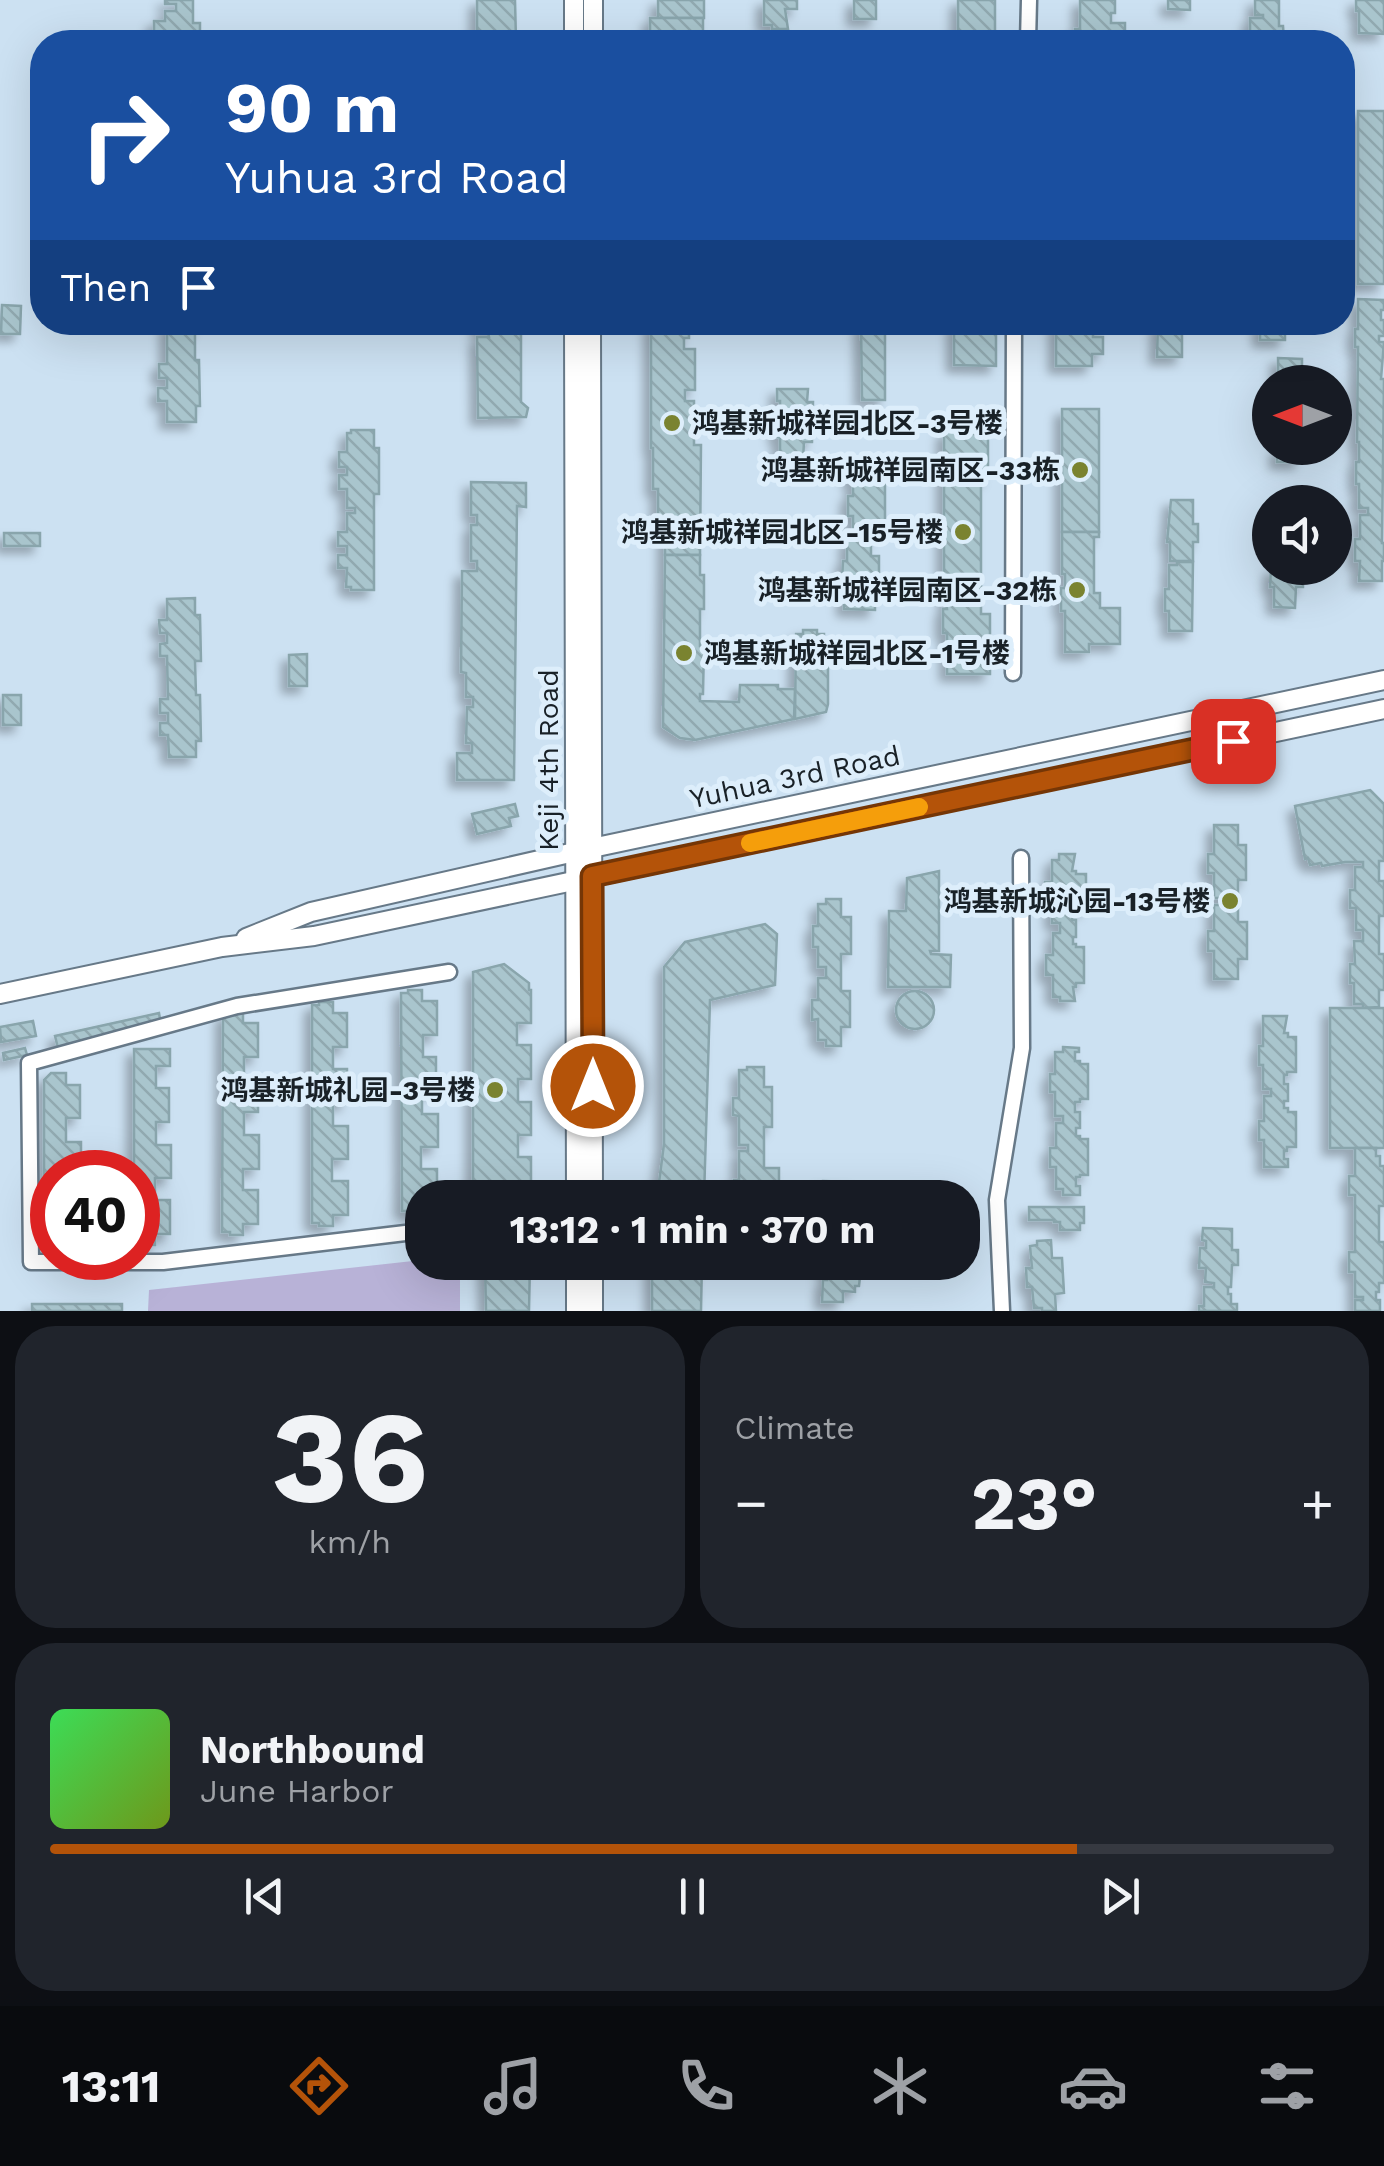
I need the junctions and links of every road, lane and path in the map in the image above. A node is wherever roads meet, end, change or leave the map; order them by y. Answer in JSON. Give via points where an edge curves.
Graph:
{"nodes":[{"id":1,"x":574,"y":0,"type":"edge"},
{"id":2,"x":593,"y":0,"type":"edge"},
{"id":3,"x":1029,"y":0,"type":"edge"},
{"id":4,"x":574,"y":30,"type":"edge"},
{"id":5,"x":593,"y":30,"type":"edge"},
{"id":6,"x":1028,"y":30,"type":"edge"},
{"id":7,"x":574,"y":335,"type":"edge"},
{"id":8,"x":591,"y":335,"type":"edge"},
{"id":9,"x":1014,"y":335,"type":"edge"},
{"id":10,"x":1013,"y":672,"type":"dead end"},
{"id":11,"x":1384,"y":680,"type":"edge"},
{"id":12,"x":1384,"y":709,"type":"edge"},
{"id":13,"x":584,"y":850,"type":"junction"},
{"id":14,"x":1021,"y":858,"type":"dead end"},
{"id":15,"x":584,"y":878,"type":"junction"},
{"id":16,"x":222,"y":947,"type":"junction"},
{"id":17,"x":449,"y":972,"type":"dead end"},
{"id":18,"x":0,"y":994,"type":"edge"},
{"id":19,"x":576,"y":1180,"type":"edge"},
{"id":20,"x":593,"y":1180,"type":"edge"},
{"id":21,"x":405,"y":1233,"type":"edge"},
{"id":22,"x":576,"y":1280,"type":"edge"},
{"id":23,"x":593,"y":1280,"type":"edge"},
{"id":24,"x":576,"y":1311,"type":"edge"},
{"id":25,"x":592,"y":1311,"type":"edge"},
{"id":26,"x":1002,"y":1311,"type":"edge"}],
"edges":[{"from":1,"to":4,"type":"street"},
{"from":2,"to":5,"type":"street"},
{"from":3,"to":6,"type":"street"},
{"from":7,"to":13,"type":"street","name":"Keji 4th Road"},
{"from":8,"to":13,"type":"street","name":"Keji 4th Road"},
{"from":9,"to":10,"type":"street"},
{"from":11,"to":13,"type":"street","name":"Yuhua 3rd Road"},
{"from":12,"to":15,"type":"street","name":"Yuhua 3rd Road"},
{"from":13,"to":15,"type":"street","name":"Keji 4th Road"},
{"from":13,"to":16,"type":"street","name":"Yuhua 3rd Road","via":[[311,912]]},
{"from":14,"to":26,"type":"street","via":[[1022,1048],[997,1200]]},
{"from":15,"to":16,"type":"street","name":"Yuhua 3rd Road","via":[[314,936]]},
{"from":15,"to":19,"type":"street","name":"Keji 4th Road"},
{"from":15,"to":20,"type":"street","name":"Keji 4th Road"},
{"from":16,"to":18,"type":"street","name":"Yuhua 3rd Road"},
{"from":17,"to":21,"type":"street","via":[[238,1006],[29,1063],[31,1262],[162,1262]]},
{"from":22,"to":24,"type":"street"},
{"from":23,"to":25,"type":"street"}]}
